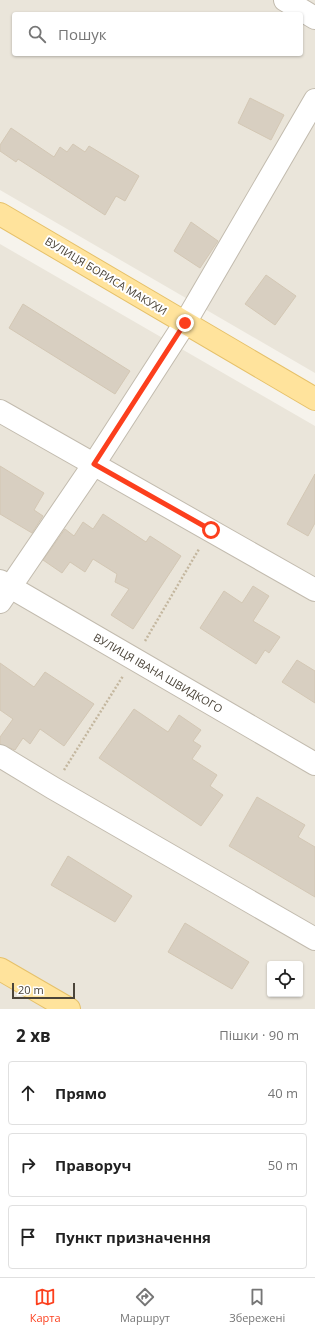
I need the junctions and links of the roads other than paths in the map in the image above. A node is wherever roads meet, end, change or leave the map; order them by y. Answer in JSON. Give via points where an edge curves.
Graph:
{"nodes":[{"id":1,"x":285,"y":0,"type":"edge"},
{"id":2,"x":315,"y":18,"type":"edge"},
{"id":3,"x":315,"y":100,"type":"edge"},
{"id":4,"x":0,"y":214,"type":"edge"},
{"id":5,"x":185,"y":323,"type":"junction"},
{"id":6,"x":315,"y":399,"type":"edge"},
{"id":7,"x":0,"y":411,"type":"edge"},
{"id":8,"x":94,"y":464,"type":"junction"},
{"id":9,"x":3,"y":590,"type":"edge"},
{"id":10,"x":315,"y":590,"type":"edge"},
{"id":11,"x":0,"y":756,"type":"edge"},
{"id":12,"x":315,"y":764,"type":"edge"},
{"id":13,"x":315,"y":939,"type":"edge"},
{"id":14,"x":0,"y":969,"type":"edge"},
{"id":15,"x":69,"y":1009,"type":"edge"}],
"edges":[{"from":1,"to":2,"type":"street"},
{"from":3,"to":5,"type":"street"},
{"from":4,"to":5,"type":"main road","name":"ВУЛИЦЯ БОРИСА МАКУХИ"},
{"from":5,"to":6,"type":"main road","name":"ВУЛИЦЯ БОРИСА МАКУХИ"},
{"from":5,"to":8,"type":"street"},
{"from":7,"to":8,"type":"street"},
{"from":8,"to":9,"type":"street"},
{"from":8,"to":10,"type":"street"},
{"from":9,"to":12,"type":"street","name":"ВУЛИЦЯ ІВАНА ШВИДКОГО"},
{"from":11,"to":13,"type":"street"},
{"from":14,"to":15,"type":"main road"}]}
